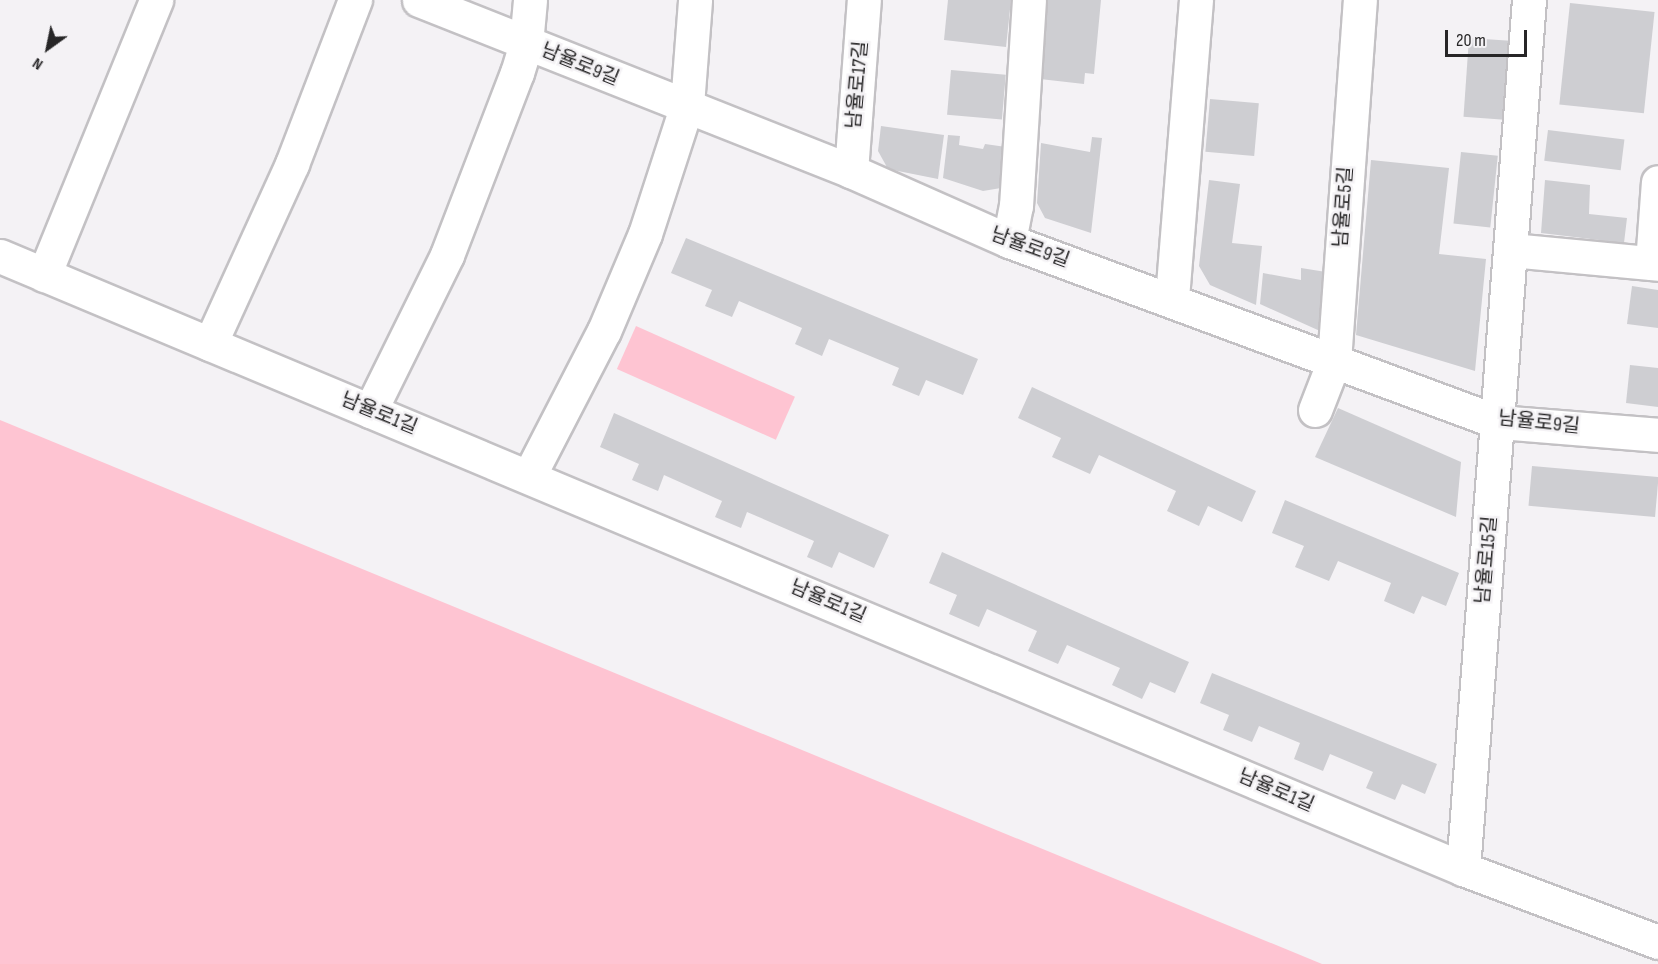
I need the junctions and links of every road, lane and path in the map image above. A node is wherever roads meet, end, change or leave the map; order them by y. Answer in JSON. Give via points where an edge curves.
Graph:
{"nodes":[{"id":1,"x":156,"y":0,"type":"edge"},
{"id":2,"x":355,"y":0,"type":"edge"},
{"id":3,"x":419,"y":0,"type":"edge"},
{"id":4,"x":530,"y":0,"type":"edge"},
{"id":5,"x":695,"y":0,"type":"edge"},
{"id":6,"x":864,"y":0,"type":"edge"},
{"id":7,"x":1029,"y":0,"type":"edge"},
{"id":8,"x":1196,"y":0,"type":"edge"},
{"id":9,"x":1360,"y":0,"type":"edge"},
{"id":10,"x":1529,"y":0,"type":"edge"},
{"id":11,"x":526,"y":44,"type":"junction"},
{"id":12,"x":687,"y":105,"type":"junction"},
{"id":13,"x":851,"y":171,"type":"junction"},
{"id":14,"x":1658,"y":182,"type":"edge"},
{"id":15,"x":1009,"y":241,"type":"junction"},
{"id":16,"x":1511,"y":250,"type":"junction"},
{"id":17,"x":0,"y":256,"type":"edge"},
{"id":18,"x":1655,"y":264,"type":"edge"},
{"id":19,"x":44,"y":275,"type":"junction"},
{"id":20,"x":1172,"y":298,"type":"junction"},
{"id":21,"x":210,"y":344,"type":"junction"},
{"id":22,"x":1334,"y":361,"type":"junction"},
{"id":23,"x":1315,"y":410,"type":"dead end"},
{"id":24,"x":370,"y":411,"type":"junction"},
{"id":25,"x":1498,"y":422,"type":"junction"},
{"id":26,"x":1658,"y":435,"type":"edge"},
{"id":27,"x":529,"y":476,"type":"junction"},
{"id":28,"x":1463,"y":869,"type":"junction"},
{"id":29,"x":1658,"y":942,"type":"edge"}],
"edges":[{"from":1,"to":19,"type":"street"},
{"from":2,"to":21,"type":"street","via":[[292,164]]},
{"from":3,"to":11,"type":"street","name":"남율로9길"},
{"from":4,"to":11,"type":"street"},
{"from":5,"to":12,"type":"street"},
{"from":6,"to":13,"type":"street","name":"남율로17길"},
{"from":7,"to":15,"type":"street","via":[[1016,206]]},
{"from":8,"to":20,"type":"street"},
{"from":9,"to":22,"type":"street","name":"남율로5길"},
{"from":10,"to":16,"type":"street","name":"남율로15길"},
{"from":11,"to":12,"type":"street","name":"남율로9길"},
{"from":11,"to":24,"type":"street","via":[[447,255]]},
{"from":12,"to":13,"type":"street","name":"남율로9길"},
{"from":12,"to":27,"type":"street","via":[[645,234],[613,309]]},
{"from":13,"to":15,"type":"street","name":"남율로9길"},
{"from":14,"to":18,"type":"street"},
{"from":15,"to":20,"type":"street","name":"남율로9길"},
{"from":16,"to":18,"type":"street"},
{"from":16,"to":25,"type":"street","name":"남율로15길"},
{"from":17,"to":19,"type":"street","name":"남율로1길"},
{"from":19,"to":21,"type":"street","name":"남율로1길"},
{"from":20,"to":22,"type":"street","name":"남율로9길"},
{"from":21,"to":24,"type":"street","name":"남율로1길"},
{"from":22,"to":23,"type":"street","name":"남율로5길"},
{"from":22,"to":25,"type":"street","name":"남율로9길"},
{"from":24,"to":27,"type":"street","name":"남율로1길"},
{"from":25,"to":26,"type":"street","name":"남율로9길"},
{"from":25,"to":28,"type":"street","name":"남율로15길"},
{"from":27,"to":28,"type":"street","name":"남율로1길"},
{"from":28,"to":29,"type":"street","name":"남율로1길"}]}
